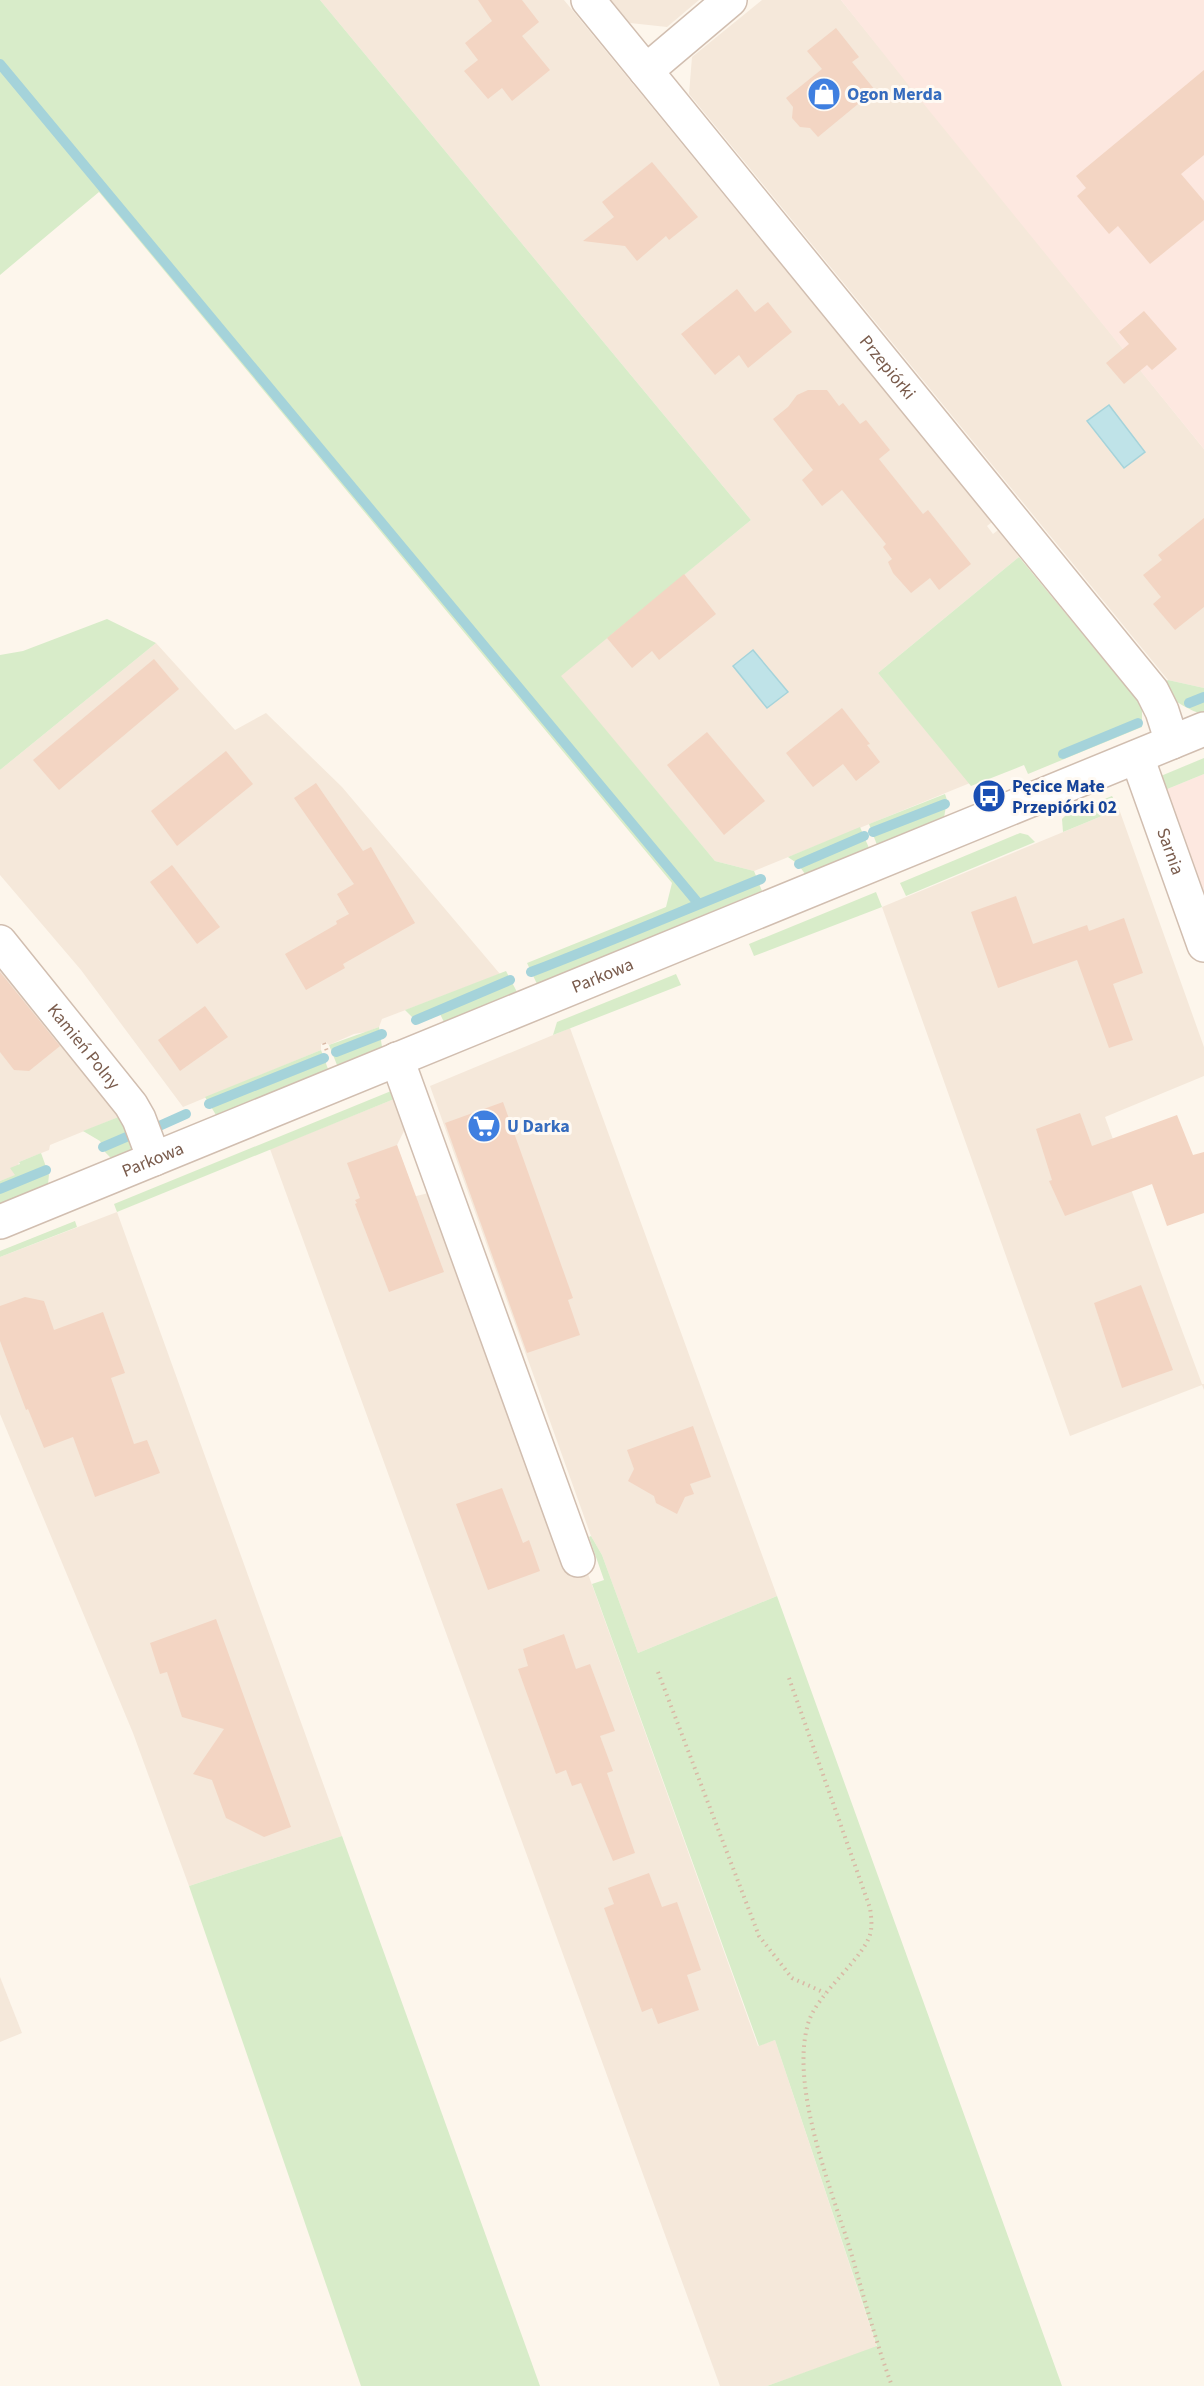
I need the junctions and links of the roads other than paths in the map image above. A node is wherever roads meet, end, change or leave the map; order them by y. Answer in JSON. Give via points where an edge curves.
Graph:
{"nodes":[{"id":1,"x":588,"y":0,"type":"edge"},
{"id":2,"x":730,"y":0,"type":"edge"},
{"id":3,"x":646,"y":71,"type":"junction"},
{"id":4,"x":1204,"y":729,"type":"edge"},
{"id":5,"x":1172,"y":742,"type":"junction"},
{"id":6,"x":1137,"y":757,"type":"junction"},
{"id":7,"x":0,"y":942,"type":"edge"},
{"id":8,"x":1204,"y":945,"type":"edge"},
{"id":9,"x":396,"y":1059,"type":"junction"},
{"id":10,"x":154,"y":1159,"type":"junction"},
{"id":11,"x":0,"y":1222,"type":"edge"},
{"id":12,"x":578,"y":1560,"type":"dead end"}],
"edges":[{"from":1,"to":3,"type":"street","name":"Przepiórki"},
{"from":2,"to":3,"type":"street"},
{"from":3,"to":5,"type":"street","name":"Przepiórki","via":[[1152,691]]},
{"from":4,"to":5,"type":"street","name":"Parkowa"},
{"from":5,"to":6,"type":"street","name":"Parkowa"},
{"from":6,"to":8,"type":"street","name":"Sarnia"},
{"from":6,"to":9,"type":"street","name":"Parkowa"},
{"from":7,"to":10,"type":"street","name":"Kamień Polny","via":[[131,1105]]},
{"from":9,"to":10,"type":"street","name":"Parkowa"},
{"from":9,"to":12,"type":"street"},
{"from":10,"to":11,"type":"street","name":"Parkowa"}]}
